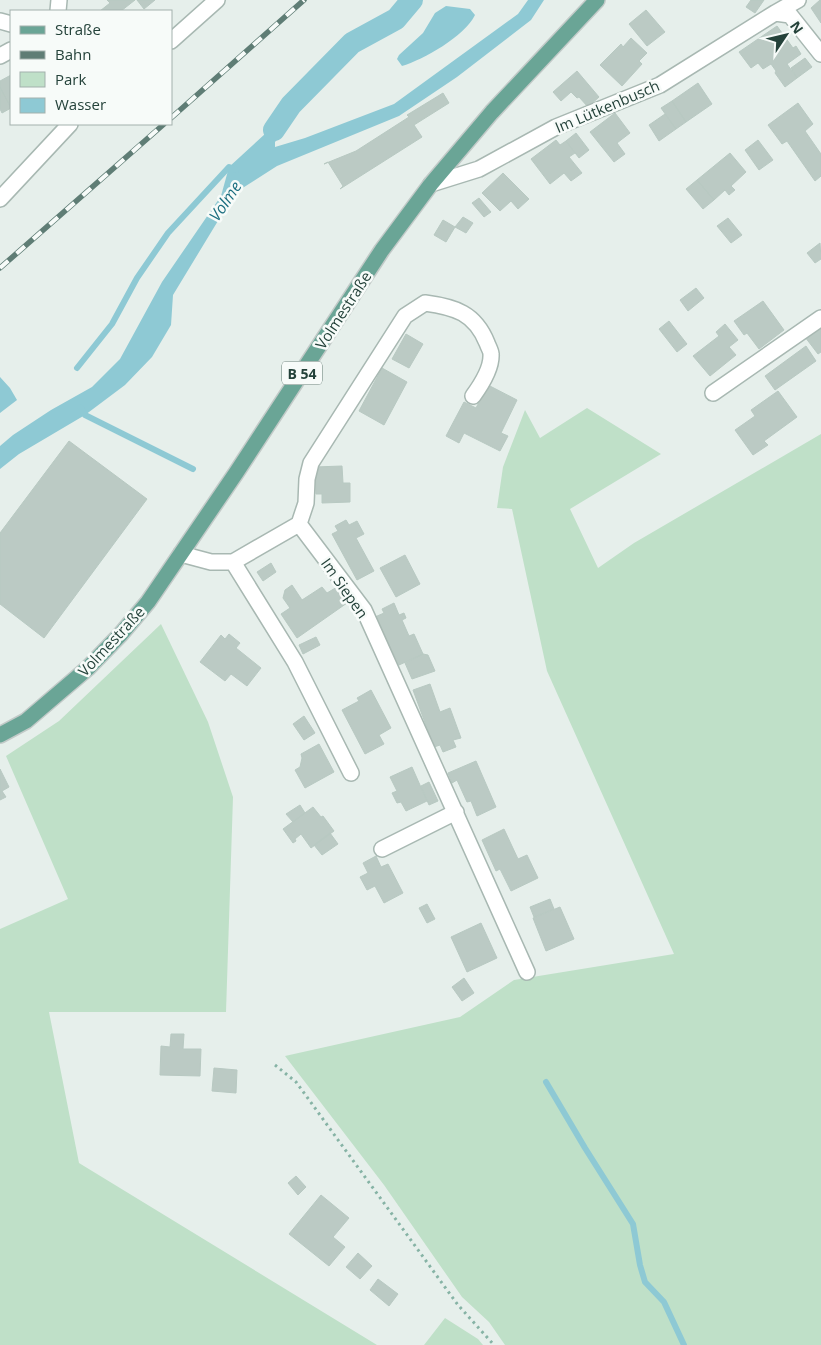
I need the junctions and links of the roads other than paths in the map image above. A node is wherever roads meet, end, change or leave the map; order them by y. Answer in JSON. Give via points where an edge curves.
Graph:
{"nodes":[{"id":1,"x":217,"y":0,"type":"edge"},
{"id":2,"x":597,"y":0,"type":"edge"},
{"id":3,"x":798,"y":0,"type":"edge"},
{"id":4,"x":775,"y":13,"type":"junction"},
{"id":5,"x":172,"y":40,"type":"edge"},
{"id":6,"x":821,"y":54,"type":"edge"},
{"id":7,"x":69,"y":125,"type":"edge"},
{"id":8,"x":431,"y":184,"type":"junction"},
{"id":9,"x":0,"y":199,"type":"edge"},
{"id":10,"x":821,"y":318,"type":"edge"},
{"id":11,"x":713,"y":393,"type":"dead end"},
{"id":12,"x":473,"y":396,"type":"dead end"},
{"id":13,"x":299,"y":524,"type":"junction"},
{"id":14,"x":181,"y":554,"type":"junction"},
{"id":15,"x":233,"y":562,"type":"junction"},
{"id":16,"x":0,"y":735,"type":"edge"},
{"id":17,"x":351,"y":773,"type":"dead end"},
{"id":18,"x":456,"y":812,"type":"junction"},
{"id":19,"x":382,"y":849,"type":"dead end"},
{"id":20,"x":528,"y":972,"type":"dead end"}],
"edges":[{"from":1,"to":5,"type":"street"},
{"from":2,"to":8,"type":"main road","name":"Volmestraße","number":"B 54","via":[[492,112]]},
{"from":3,"to":4,"type":"street","name":"Im Lütkenbusch"},
{"from":4,"to":6,"type":"street","via":[[790,16]]},
{"from":4,"to":8,"type":"street","name":"Im Lütkenbusch","via":[[660,85],[556,127],[479,169]]},
{"from":7,"to":9,"type":"street"},
{"from":8,"to":14,"type":"main road","name":"Volmestraße","number":"B 54","via":[[382,250]]},
{"from":10,"to":11,"type":"street"},
{"from":12,"to":13,"type":"street","via":[[486,377],[491,354],[483,333],[464,313],[445,306],[425,303],[404,316],[311,463],[306,503]]},
{"from":13,"to":15,"type":"street"},
{"from":13,"to":18,"type":"street","name":"Im Siepen","via":[[364,610]]},
{"from":14,"to":15,"type":"street","via":[[211,562]]},
{"from":14,"to":16,"type":"main road","name":"Volmestraße","number":"B 54","via":[[148,602],[88,668],[26,721]]},
{"from":15,"to":17,"type":"street","via":[[295,662]]},
{"from":18,"to":19,"type":"street"},
{"from":18,"to":20,"type":"street","name":"Im Siepen"}]}
